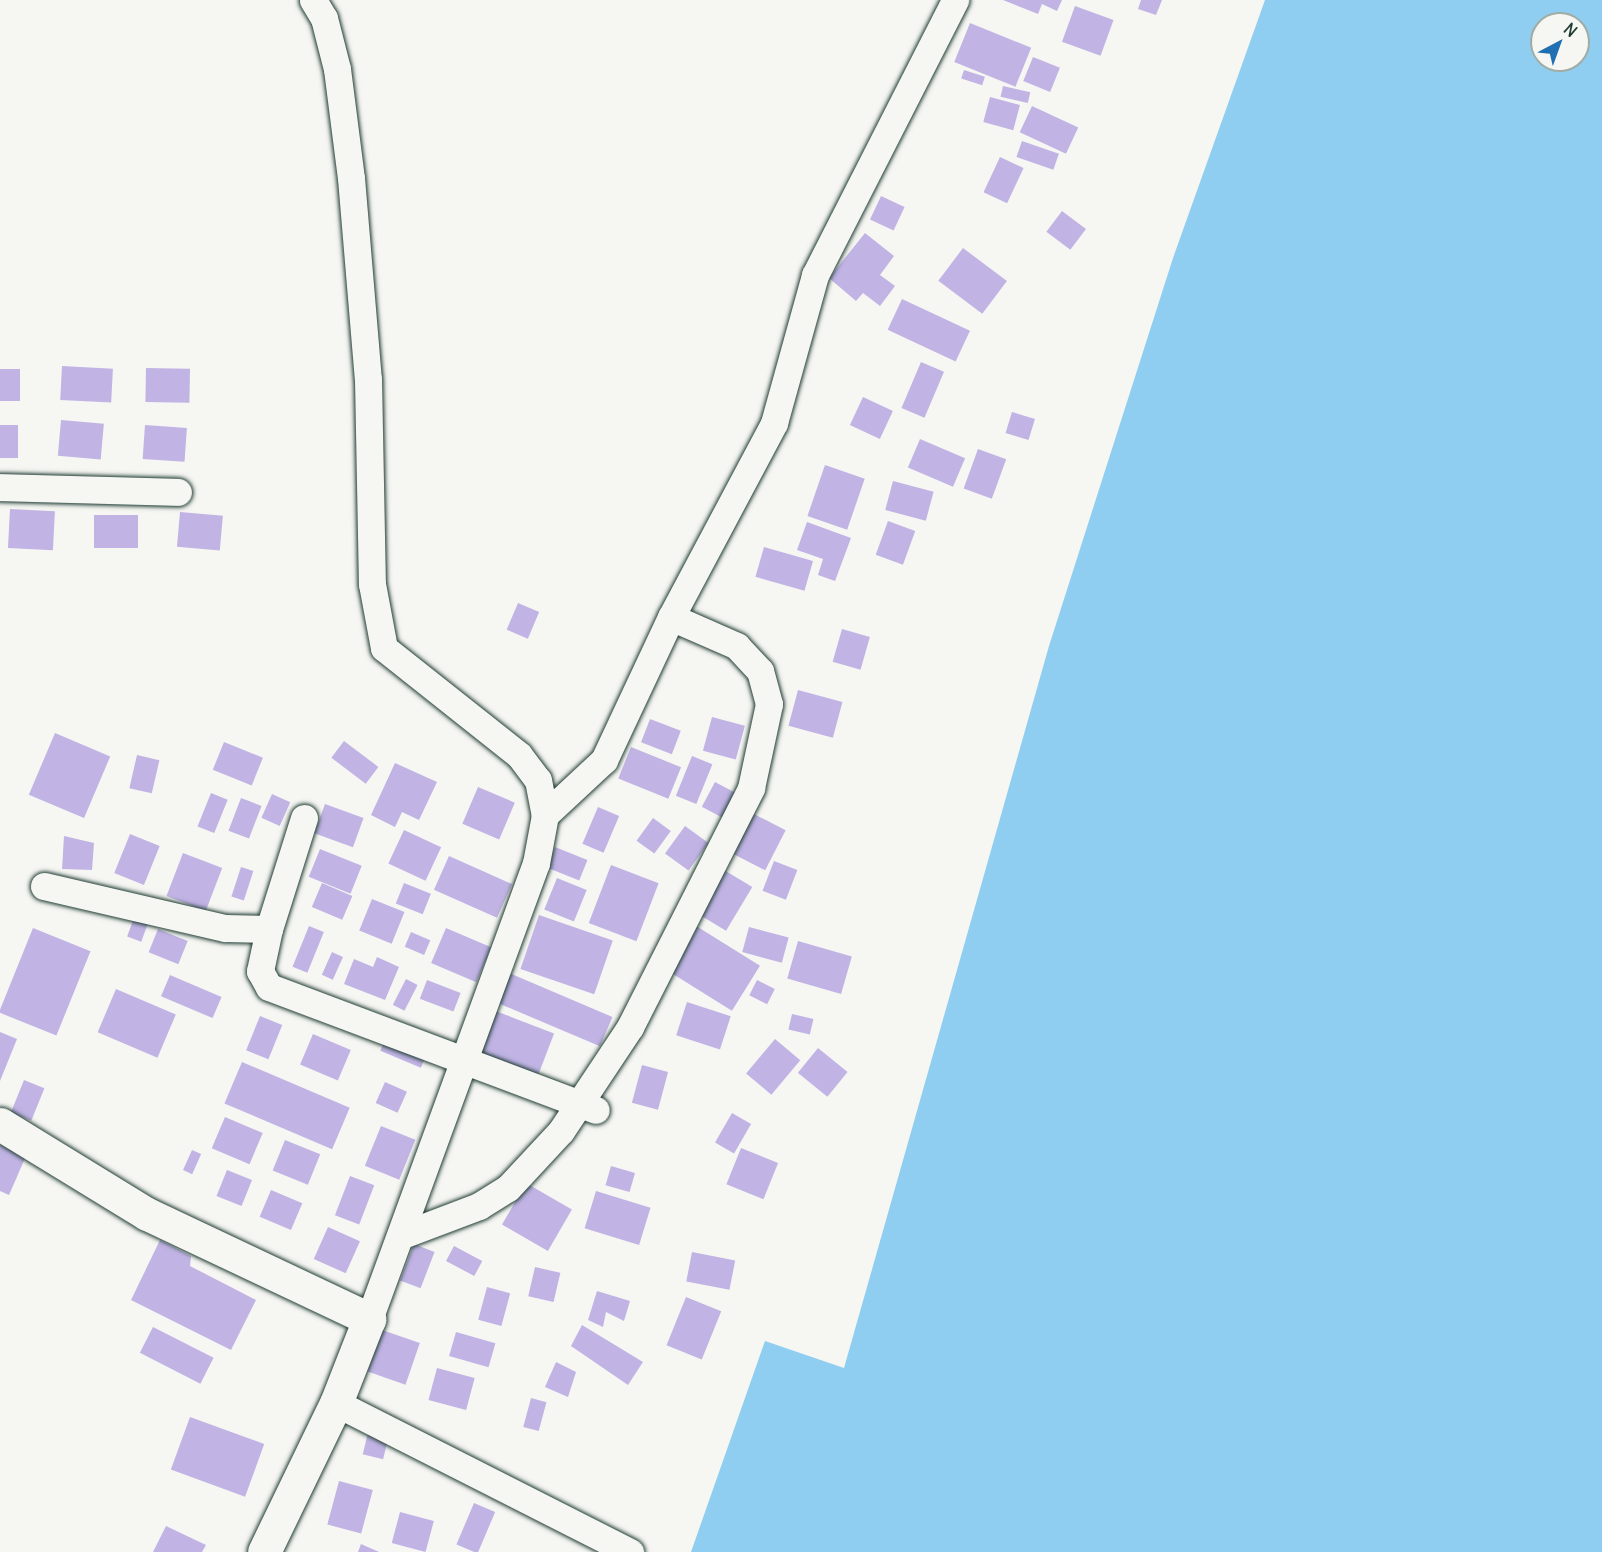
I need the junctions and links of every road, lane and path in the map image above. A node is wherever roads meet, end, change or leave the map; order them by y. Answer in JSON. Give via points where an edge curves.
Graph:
{"nodes":[{"id":1,"x":313,"y":0,"type":"edge"},
{"id":2,"x":956,"y":0,"type":"edge"},
{"id":3,"x":0,"y":487,"type":"edge"},
{"id":4,"x":178,"y":492,"type":"dead end"},
{"id":5,"x":671,"y":617,"type":"junction"},
{"id":6,"x":545,"y":815,"type":"junction"},
{"id":7,"x":304,"y":818,"type":"dead end"},
{"id":8,"x":44,"y":886,"type":"dead end"},
{"id":9,"x":269,"y":929,"type":"junction"},
{"id":10,"x":462,"y":1058,"type":"junction"},
{"id":11,"x":589,"y":1107,"type":"junction"},
{"id":12,"x":0,"y":1125,"type":"edge"},
{"id":13,"x":400,"y":1236,"type":"junction"},
{"id":14,"x":369,"y":1319,"type":"junction"},
{"id":15,"x":336,"y":1403,"type":"junction"},
{"id":16,"x":264,"y":1552,"type":"edge"},
{"id":17,"x":630,"y":1552,"type":"edge"}],
"edges":[{"from":1,"to":6,"type":"street","via":[[324,18],[337,69],[351,178],[369,400],[372,584],[384,648],[519,755],[538,780]]},
{"from":2,"to":5,"type":"street","via":[[815,275],[774,423]]},
{"from":3,"to":4,"type":"street"},
{"from":5,"to":6,"type":"street","via":[[604,760]]},
{"from":5,"to":11,"type":"street","via":[[752,658],[766,687],[766,732],[751,788]]},
{"from":6,"to":10,"type":"street","via":[[536,863]]},
{"from":7,"to":9,"type":"street"},
{"from":8,"to":9,"type":"street","via":[[225,928]]},
{"from":9,"to":10,"type":"street","via":[[260,971],[269,987]]},
{"from":10,"to":11,"type":"street"},
{"from":10,"to":13,"type":"street"},
{"from":11,"to":13,"type":"street","via":[[508,1188],[432,1228]]},
{"from":12,"to":14,"type":"street","via":[[147,1214]]},
{"from":13,"to":14,"type":"street"},
{"from":14,"to":15,"type":"street"},
{"from":15,"to":16,"type":"street"},
{"from":15,"to":17,"type":"street"}]}
